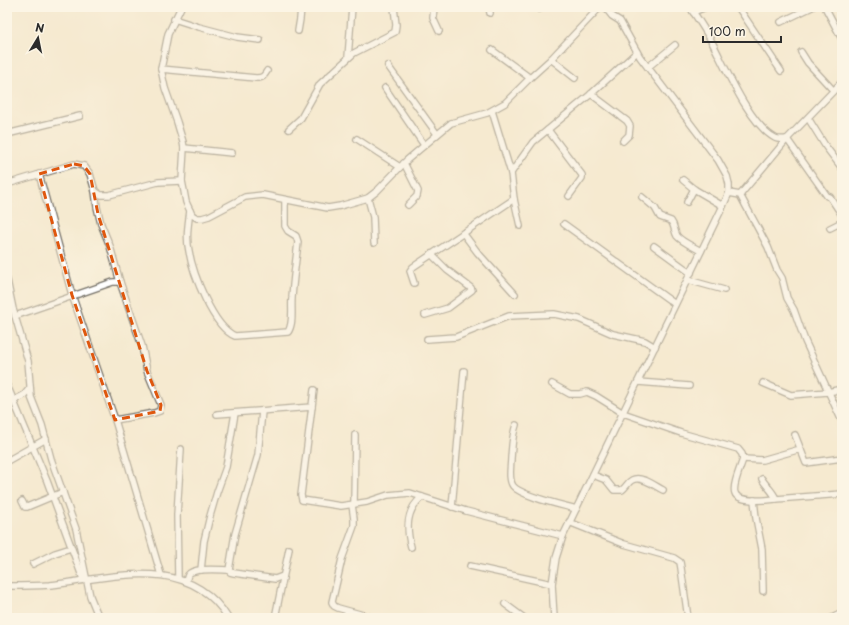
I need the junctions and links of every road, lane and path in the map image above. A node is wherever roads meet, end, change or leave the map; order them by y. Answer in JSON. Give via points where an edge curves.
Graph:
{"nodes":[{"id":1,"x":181,"y":7,"type":"edge"},
{"id":2,"x":301,"y":7,"type":"edge"},
{"id":3,"x":352,"y":7,"type":"edge"},
{"id":4,"x":394,"y":7,"type":"edge"},
{"id":5,"x":434,"y":7,"type":"edge"},
{"id":6,"x":536,"y":7,"type":"edge"},
{"id":7,"x":544,"y":7,"type":"edge"},
{"id":8,"x":600,"y":7,"type":"edge"},
{"id":9,"x":605,"y":7,"type":"edge"},
{"id":10,"x":706,"y":7,"type":"edge"},
{"id":11,"x":738,"y":7,"type":"edge"},
{"id":12,"x":812,"y":7,"type":"edge"},
{"id":13,"x":825,"y":7,"type":"edge"},
{"id":14,"x":692,"y":10,"type":"edge"},
{"id":15,"x":174,"y":19,"type":"junction"},
{"id":16,"x":781,"y":22,"type":"dead end"},
{"id":17,"x":439,"y":30,"type":"dead end"},
{"id":18,"x":840,"y":31,"type":"edge"},
{"id":19,"x":298,"y":32,"type":"dead end"},
{"id":20,"x":842,"y":39,"type":"edge"},
{"id":21,"x":260,"y":40,"type":"dead end"},
{"id":22,"x":675,"y":46,"type":"dead end"},
{"id":23,"x":492,"y":50,"type":"dead end"},
{"id":24,"x":637,"y":52,"type":"junction"},
{"id":25,"x":801,"y":52,"type":"dead end"},
{"id":26,"x":348,"y":57,"type":"junction"},
{"id":27,"x":551,"y":59,"type":"junction"},
{"id":28,"x":388,"y":66,"type":"dead end"},
{"id":29,"x":648,"y":67,"type":"junction"},
{"id":30,"x":161,"y":69,"type":"junction"},
{"id":31,"x":267,"y":71,"type":"dead end"},
{"id":32,"x":781,"y":71,"type":"dead end"},
{"id":33,"x":530,"y":78,"type":"junction"},
{"id":34,"x":575,"y":78,"type":"dead end"},
{"id":35,"x":840,"y":84,"type":"edge"},
{"id":36,"x":385,"y":88,"type":"dead end"},
{"id":37,"x":833,"y":90,"type":"junction"},
{"id":38,"x":842,"y":93,"type":"edge"},
{"id":39,"x":591,"y":94,"type":"junction"},
{"id":40,"x":492,"y":111,"type":"junction"},
{"id":41,"x":80,"y":116,"type":"dead end"},
{"id":42,"x":808,"y":118,"type":"junction"},
{"id":43,"x":289,"y":129,"type":"dead end"},
{"id":44,"x":548,"y":130,"type":"junction"},
{"id":45,"x":7,"y":134,"type":"edge"},
{"id":46,"x":437,"y":134,"type":"junction"},
{"id":47,"x":357,"y":139,"type":"dead end"},
{"id":48,"x":776,"y":139,"type":"junction"},
{"id":49,"x":787,"y":139,"type":"junction"},
{"id":50,"x":624,"y":141,"type":"dead end"},
{"id":51,"x":424,"y":146,"type":"junction"},
{"id":52,"x":184,"y":148,"type":"junction"},
{"id":53,"x":232,"y":153,"type":"dead end"},
{"id":54,"x":775,"y":153,"type":"junction"},
{"id":55,"x":402,"y":165,"type":"junction"},
{"id":56,"x":842,"y":168,"type":"edge"},
{"id":57,"x":511,"y":173,"type":"junction"},
{"id":58,"x":39,"y":174,"type":"junction"},
{"id":59,"x":683,"y":180,"type":"dead end"},
{"id":60,"x":182,"y":181,"type":"junction"},
{"id":61,"x":7,"y":184,"type":"edge"},
{"id":62,"x":694,"y":189,"type":"junction"},
{"id":63,"x":95,"y":191,"type":"junction"},
{"id":64,"x":729,"y":192,"type":"junction"},
{"id":65,"x":101,"y":195,"type":"junction"},
{"id":66,"x":740,"y":195,"type":"junction"},
{"id":67,"x":569,"y":196,"type":"dead end"},
{"id":68,"x":642,"y":197,"type":"dead end"},
{"id":69,"x":368,"y":198,"type":"junction"},
{"id":70,"x":514,"y":199,"type":"junction"},
{"id":71,"x":285,"y":200,"type":"junction"},
{"id":72,"x":96,"y":202,"type":"junction"},
{"id":73,"x":687,"y":202,"type":"dead end"},
{"id":74,"x":408,"y":205,"type":"dead end"},
{"id":75,"x":723,"y":206,"type":"junction"},
{"id":76,"x":190,"y":211,"type":"junction"},
{"id":77,"x":842,"y":215,"type":"edge"},
{"id":78,"x":842,"y":222,"type":"edge"},
{"id":79,"x":564,"y":224,"type":"dead end"},
{"id":80,"x":520,"y":226,"type":"dead end"},
{"id":81,"x":830,"y":228,"type":"dead end"},
{"id":82,"x":463,"y":233,"type":"junction"},
{"id":83,"x":374,"y":243,"type":"dead end"},
{"id":84,"x":654,"y":246,"type":"dead end"},
{"id":85,"x":701,"y":251,"type":"junction"},
{"id":86,"x":431,"y":254,"type":"junction"},
{"id":87,"x":691,"y":273,"type":"junction"},
{"id":88,"x":118,"y":274,"type":"junction"},
{"id":89,"x":7,"y":280,"type":"edge"},
{"id":90,"x":688,"y":280,"type":"junction"},
{"id":91,"x":113,"y":282,"type":"junction"},
{"id":92,"x":120,"y":282,"type":"junction"},
{"id":93,"x":414,"y":284,"type":"dead end"},
{"id":94,"x":724,"y":290,"type":"dead end"},
{"id":95,"x":515,"y":294,"type":"dead end"},
{"id":96,"x":72,"y":295,"type":"junction"},
{"id":97,"x":675,"y":304,"type":"junction"},
{"id":98,"x":425,"y":315,"type":"dead end"},
{"id":99,"x":14,"y":316,"type":"junction"},
{"id":100,"x":427,"y":339,"type":"dead end"},
{"id":101,"x":655,"y":347,"type":"junction"},
{"id":102,"x":464,"y":371,"type":"dead end"},
{"id":103,"x":638,"y":382,"type":"junction"},
{"id":104,"x":552,"y":384,"type":"dead end"},
{"id":105,"x":763,"y":384,"type":"dead end"},
{"id":106,"x":7,"y":385,"type":"edge"},
{"id":107,"x":689,"y":386,"type":"dead end"},
{"id":108,"x":30,"y":388,"type":"junction"},
{"id":109,"x":842,"y":389,"type":"edge"},
{"id":110,"x":314,"y":390,"type":"dead end"},
{"id":111,"x":828,"y":392,"type":"junction"},
{"id":112,"x":24,"y":395,"type":"junction"},
{"id":113,"x":31,"y":397,"type":"junction"},
{"id":114,"x":14,"y":400,"type":"junction"},
{"id":115,"x":7,"y":404,"type":"edge"},
{"id":116,"x":312,"y":407,"type":"junction"},
{"id":117,"x":262,"y":411,"type":"junction"},
{"id":118,"x":235,"y":413,"type":"junction"},
{"id":119,"x":623,"y":413,"type":"junction"},
{"id":120,"x":217,"y":414,"type":"dead end"},
{"id":121,"x":115,"y":420,"type":"junction"},
{"id":122,"x":842,"y":421,"type":"edge"},
{"id":123,"x":516,"y":425,"type":"dead end"},
{"id":124,"x":355,"y":435,"type":"dead end"},
{"id":125,"x":795,"y":435,"type":"dead end"},
{"id":126,"x":46,"y":439,"type":"junction"},
{"id":127,"x":32,"y":446,"type":"junction"},
{"id":128,"x":181,"y":449,"type":"dead end"},
{"id":129,"x":801,"y":452,"type":"junction"},
{"id":130,"x":842,"y":458,"type":"edge"},
{"id":131,"x":743,"y":459,"type":"junction"},
{"id":132,"x":7,"y":461,"type":"edge"},
{"id":133,"x":593,"y":475,"type":"junction"},
{"id":134,"x":762,"y":479,"type":"dead end"},
{"id":135,"x":662,"y":490,"type":"dead end"},
{"id":136,"x":63,"y":492,"type":"junction"},
{"id":137,"x":842,"y":494,"type":"edge"},
{"id":138,"x":53,"y":496,"type":"junction"},
{"id":139,"x":422,"y":497,"type":"junction"},
{"id":140,"x":776,"y":499,"type":"junction"},
{"id":141,"x":754,"y":500,"type":"junction"},
{"id":142,"x":22,"y":501,"type":"dead end"},
{"id":143,"x":353,"y":505,"type":"junction"},
{"id":144,"x":452,"y":507,"type":"junction"},
{"id":145,"x":576,"y":509,"type":"junction"},
{"id":146,"x":569,"y":522,"type":"junction"},
{"id":147,"x":563,"y":536,"type":"junction"},
{"id":148,"x":411,"y":547,"type":"dead end"},
{"id":149,"x":71,"y":548,"type":"junction"},
{"id":150,"x":289,"y":549,"type":"dead end"},
{"id":151,"x":33,"y":564,"type":"dead end"},
{"id":152,"x":470,"y":566,"type":"dead end"},
{"id":153,"x":201,"y":570,"type":"junction"},
{"id":154,"x":229,"y":570,"type":"junction"},
{"id":155,"x":161,"y":575,"type":"junction"},
{"id":156,"x":283,"y":576,"type":"junction"},
{"id":157,"x":178,"y":578,"type":"junction"},
{"id":158,"x":275,"y":578,"type":"junction"},
{"id":159,"x":85,"y":579,"type":"junction"},
{"id":160,"x":186,"y":581,"type":"junction"},
{"id":161,"x":282,"y":584,"type":"junction"},
{"id":162,"x":552,"y":584,"type":"junction"},
{"id":163,"x":7,"y":586,"type":"edge"},
{"id":164,"x":763,"y":591,"type":"dead end"},
{"id":165,"x":505,"y":604,"type":"dead end"},
{"id":166,"x":842,"y":613,"type":"edge"},
{"id":167,"x":99,"y":618,"type":"edge"},
{"id":168,"x":228,"y":618,"type":"edge"},
{"id":169,"x":275,"y":618,"type":"edge"},
{"id":170,"x":374,"y":618,"type":"edge"},
{"id":171,"x":524,"y":618,"type":"edge"},
{"id":172,"x":554,"y":618,"type":"edge"},
{"id":173,"x":688,"y":618,"type":"edge"},
{"id":174,"x":832,"y":618,"type":"edge"}],
"edges":[{"from":1,"to":15,"type":"street"},
{"from":2,"to":19,"type":"street"},
{"from":3,"to":26,"type":"street"},
{"from":4,"to":26,"type":"street","via":[[395,32]]},
{"from":5,"to":17,"type":"street","via":[[433,18]]},
{"from":6,"to":7,"type":"street"},
{"from":8,"to":27,"type":"street"},
{"from":9,"to":24,"type":"street","via":[[622,24]]},
{"from":10,"to":14,"type":"street"},
{"from":11,"to":32,"type":"street"},
{"from":12,"to":16,"type":"street"},
{"from":13,"to":18,"type":"street"},
{"from":14,"to":48,"type":"street","via":[[752,115],[760,126]]},
{"from":15,"to":21,"type":"street","via":[[237,37]]},
{"from":15,"to":30,"type":"street","via":[[168,34]]},
{"from":18,"to":20,"type":"street"},
{"from":22,"to":29,"type":"street"},
{"from":23,"to":33,"type":"street"},
{"from":24,"to":29,"type":"street"},
{"from":24,"to":39,"type":"street"},
{"from":25,"to":37,"type":"street"},
{"from":26,"to":43,"type":"street","via":[[320,84],[301,118]]},
{"from":27,"to":33,"type":"street"},
{"from":27,"to":34,"type":"street"},
{"from":28,"to":46,"type":"street"},
{"from":29,"to":64,"type":"street","via":[[718,160],[729,180]]},
{"from":30,"to":31,"type":"street","via":[[256,78],[264,76]]},
{"from":30,"to":52,"type":"street"},
{"from":33,"to":40,"type":"street","via":[[505,103]]},
{"from":35,"to":37,"type":"street"},
{"from":35,"to":38,"type":"street"},
{"from":36,"to":51,"type":"street"},
{"from":37,"to":42,"type":"street"},
{"from":39,"to":44,"type":"street"},
{"from":39,"to":50,"type":"street","via":[[627,120],[630,126],[629,135]]},
{"from":40,"to":46,"type":"street","via":[[454,121]]},
{"from":40,"to":57,"type":"street"},
{"from":41,"to":45,"type":"street"},
{"from":42,"to":49,"type":"street"},
{"from":42,"to":56,"type":"street"},
{"from":44,"to":57,"type":"street","via":[[528,148]]},
{"from":44,"to":67,"type":"street","via":[[582,175]]},
{"from":46,"to":51,"type":"street"},
{"from":47,"to":55,"type":"street"},
{"from":48,"to":49,"type":"street"},
{"from":48,"to":54,"type":"street"},
{"from":49,"to":54,"type":"street"},
{"from":49,"to":77,"type":"street"},
{"from":51,"to":55,"type":"street"},
{"from":52,"to":53,"type":"street"},
{"from":52,"to":60,"type":"street"},
{"from":54,"to":66,"type":"street"},
{"from":55,"to":69,"type":"street"},
{"from":55,"to":74,"type":"street","via":[[418,191],[417,196]]},
{"from":57,"to":70,"type":"street"},
{"from":58,"to":61,"type":"street"},
{"from":58,"to":63,"type":"street","via":[[82,164],[88,171]]},
{"from":58,"to":96,"type":"street"},
{"from":59,"to":62,"type":"street"},
{"from":60,"to":65,"type":"street","via":[[165,181]]},
{"from":60,"to":76,"type":"street"},
{"from":62,"to":73,"type":"street"},
{"from":62,"to":75,"type":"street"},
{"from":63,"to":65,"type":"street"},
{"from":63,"to":72,"type":"street"},
{"from":64,"to":66,"type":"street"},
{"from":64,"to":75,"type":"street"},
{"from":65,"to":72,"type":"street"},
{"from":66,"to":111,"type":"street","via":[[782,278],[805,341]]},
{"from":68,"to":85,"type":"street","via":[[655,208],[660,217],[671,221],[676,235]]},
{"from":69,"to":71,"type":"street","via":[[328,208]]},
{"from":69,"to":83,"type":"street"},
{"from":70,"to":80,"type":"street"},
{"from":70,"to":82,"type":"street"},
{"from":71,"to":76,"type":"street","via":[[254,195],[202,218],[194,217]]},
{"from":71,"to":76,"type":"street","via":[[284,226],[296,236],[298,242],[288,332],[235,336],[222,326],[197,281],[189,251],[187,230]]},
{"from":72,"to":88,"type":"street"},
{"from":75,"to":85,"type":"street"},
{"from":78,"to":81,"type":"street"},
{"from":79,"to":97,"type":"street"},
{"from":82,"to":86,"type":"street"},
{"from":82,"to":95,"type":"street"},
{"from":84,"to":87,"type":"street"},
{"from":85,"to":87,"type":"street"},
{"from":86,"to":93,"type":"street","via":[[411,269]]},
{"from":86,"to":98,"type":"street","via":[[472,290],[448,308]]},
{"from":87,"to":90,"type":"street"},
{"from":88,"to":91,"type":"street"},
{"from":88,"to":92,"type":"street"},
{"from":89,"to":99,"type":"street"},
{"from":90,"to":94,"type":"street"},
{"from":90,"to":97,"type":"street"},
{"from":91,"to":92,"type":"street"},
{"from":91,"to":96,"type":"street"},
{"from":92,"to":121,"type":"street","via":[[142,346],[147,371],[161,405],[160,411],[154,413]]},
{"from":96,"to":99,"type":"street"},
{"from":96,"to":121,"type":"street"},
{"from":97,"to":101,"type":"street"},
{"from":99,"to":108,"type":"street","via":[[28,361]]},
{"from":100,"to":101,"type":"street","via":[[456,337],[509,316],[554,314],[579,319],[613,334],[644,341]]},
{"from":101,"to":103,"type":"street"},
{"from":102,"to":144,"type":"street"},
{"from":103,"to":107,"type":"street"},
{"from":103,"to":119,"type":"street"},
{"from":104,"to":119,"type":"street","via":[[570,394],[587,392]]},
{"from":105,"to":111,"type":"street","via":[[790,395]]},
{"from":106,"to":114,"type":"street"},
{"from":108,"to":112,"type":"street"},
{"from":108,"to":113,"type":"street"},
{"from":109,"to":111,"type":"street"},
{"from":110,"to":116,"type":"street"},
{"from":111,"to":122,"type":"street"},
{"from":112,"to":113,"type":"street"},
{"from":112,"to":114,"type":"street"},
{"from":113,"to":126,"type":"street"},
{"from":114,"to":115,"type":"street"},
{"from":114,"to":127,"type":"street"},
{"from":116,"to":117,"type":"street"},
{"from":116,"to":143,"type":"street","via":[[302,499],[306,502],[331,505]]},
{"from":117,"to":118,"type":"street"},
{"from":117,"to":154,"type":"street","via":[[258,455],[235,534]]},
{"from":118,"to":120,"type":"street"},
{"from":118,"to":153,"type":"street","via":[[226,467],[204,541]]},
{"from":119,"to":131,"type":"street","via":[[681,434],[735,447],[741,451]]},
{"from":119,"to":133,"type":"street"},
{"from":121,"to":155,"type":"street"},
{"from":123,"to":145,"type":"street","via":[[510,477],[513,485],[530,496]]},
{"from":124,"to":143,"type":"street"},
{"from":125,"to":129,"type":"street"},
{"from":126,"to":127,"type":"street"},
{"from":126,"to":136,"type":"street"},
{"from":127,"to":132,"type":"street"},
{"from":127,"to":138,"type":"street"},
{"from":128,"to":157,"type":"street","via":[[177,515]]},
{"from":129,"to":130,"type":"street","via":[[805,462],[809,464]]},
{"from":129,"to":131,"type":"street","via":[[797,450],[762,460]]},
{"from":131,"to":141,"type":"street","via":[[734,490],[740,498]]},
{"from":133,"to":135,"type":"street","via":[[606,480],[614,490],[622,490],[636,478]]},
{"from":133,"to":145,"type":"street"},
{"from":134,"to":140,"type":"street"},
{"from":136,"to":138,"type":"street"},
{"from":136,"to":159,"type":"street","via":[[76,529]]},
{"from":137,"to":140,"type":"street"},
{"from":138,"to":142,"type":"street","via":[[27,507]]},
{"from":138,"to":149,"type":"street"},
{"from":139,"to":143,"type":"street","via":[[410,493],[388,495]]},
{"from":139,"to":144,"type":"street"},
{"from":139,"to":148,"type":"street","via":[[412,507],[409,519],[408,535]]},
{"from":140,"to":141,"type":"street"},
{"from":141,"to":164,"type":"street","via":[[762,549]]},
{"from":143,"to":170,"type":"street","via":[[354,526],[342,558],[332,602],[338,608]]},
{"from":144,"to":147,"type":"street"},
{"from":145,"to":146,"type":"street"},
{"from":146,"to":147,"type":"street"},
{"from":146,"to":173,"type":"street","via":[[624,544],[680,562]]},
{"from":147,"to":162,"type":"street"},
{"from":149,"to":151,"type":"street"},
{"from":149,"to":159,"type":"street"},
{"from":150,"to":156,"type":"street"},
{"from":152,"to":162,"type":"street"},
{"from":153,"to":154,"type":"street"},
{"from":153,"to":160,"type":"street","via":[[192,572]]},
{"from":154,"to":158,"type":"street","via":[[234,573]]},
{"from":155,"to":157,"type":"street"},
{"from":155,"to":159,"type":"street"},
{"from":156,"to":158,"type":"street"},
{"from":156,"to":161,"type":"street"},
{"from":157,"to":160,"type":"street"},
{"from":158,"to":161,"type":"street"},
{"from":159,"to":163,"type":"street","via":[[38,586]]},
{"from":159,"to":167,"type":"street"},
{"from":160,"to":168,"type":"street","via":[[215,601]]},
{"from":161,"to":169,"type":"street"},
{"from":162,"to":172,"type":"street"},
{"from":165,"to":171,"type":"street"},
{"from":166,"to":174,"type":"street"}]}
